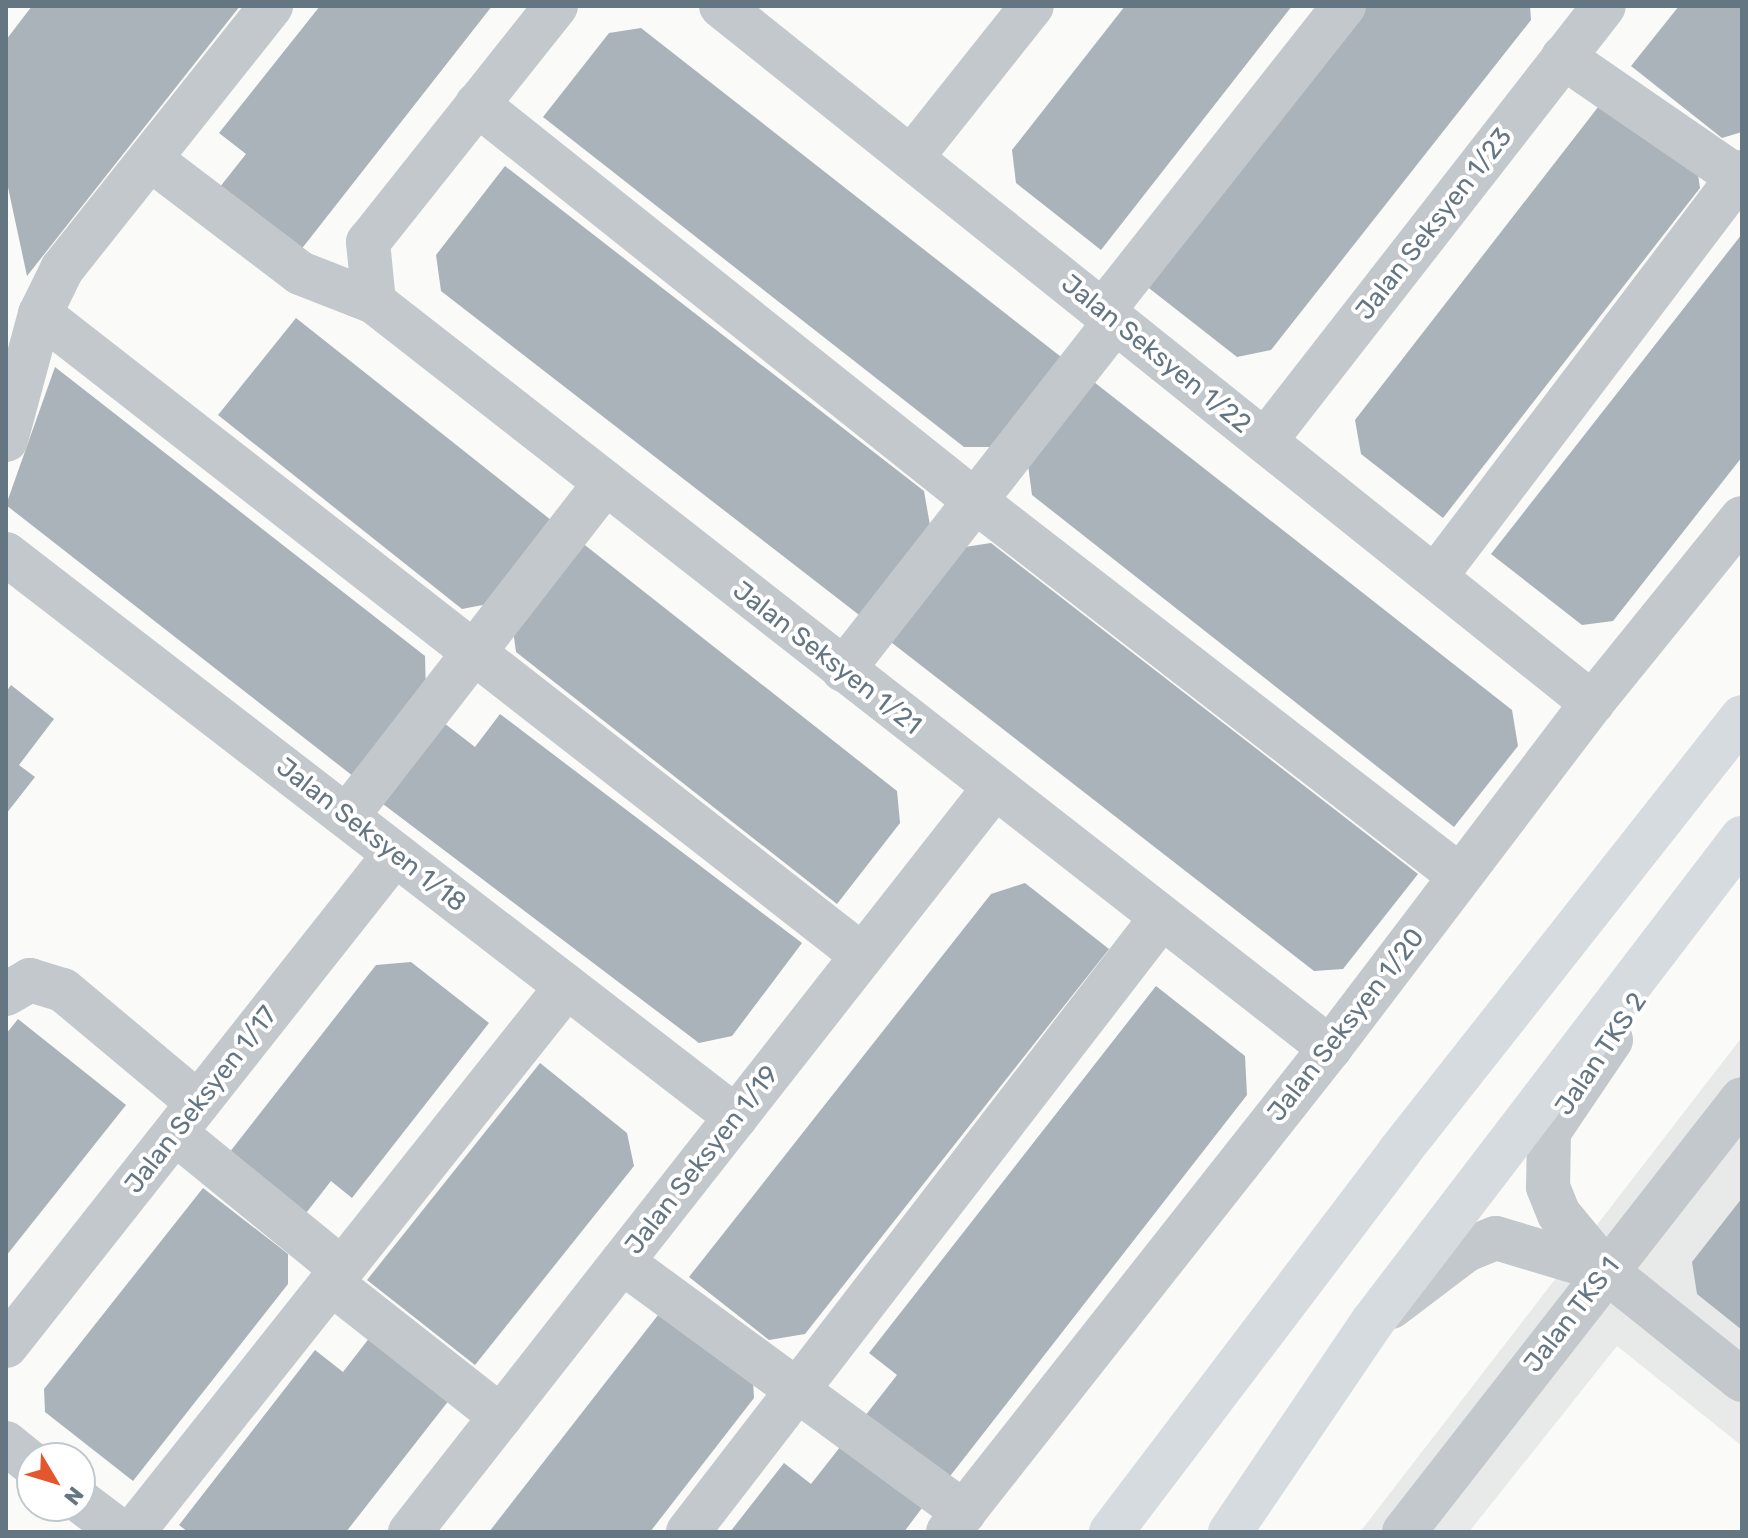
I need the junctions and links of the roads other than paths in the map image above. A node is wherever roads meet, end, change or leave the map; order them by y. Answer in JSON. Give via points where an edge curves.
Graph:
{"nodes":[{"id":1,"x":271,"y":6,"type":"edge"},
{"id":2,"x":556,"y":6,"type":"edge"},
{"id":3,"x":721,"y":6,"type":"edge"},
{"id":4,"x":1032,"y":6,"type":"edge"},
{"id":5,"x":1344,"y":6,"type":"edge"},
{"id":6,"x":1604,"y":6,"type":"edge"},
{"id":7,"x":1563,"y":57,"type":"junction"},
{"id":8,"x":477,"y":104,"type":"junction"},
{"id":9,"x":911,"y":158,"type":"junction"},
{"id":10,"x":150,"y":159,"type":"junction"},
{"id":11,"x":1741,"y":177,"type":"edge"},
{"id":12,"x":374,"y":302,"type":"junction"},
{"id":13,"x":40,"y":314,"type":"junction"},
{"id":14,"x":1109,"y":316,"type":"junction"},
{"id":15,"x":6,"y":440,"type":"edge"},
{"id":16,"x":1265,"y":441,"type":"junction"},
{"id":17,"x":604,"y":485,"type":"junction"},
{"id":18,"x":974,"y":500,"type":"junction"},
{"id":19,"x":1742,"y":518,"type":"edge"},
{"id":20,"x":6,"y":554,"type":"edge"},
{"id":21,"x":1435,"y":577,"type":"junction"},
{"id":22,"x":474,"y":653,"type":"junction"},
{"id":23,"x":843,"y":670,"type":"junction"},
{"id":24,"x":1592,"y":703,"type":"junction"},
{"id":25,"x":1742,"y":717,"type":"edge"},
{"id":26,"x":994,"y":788,"type":"junction"},
{"id":27,"x":347,"y":816,"type":"junction"},
{"id":28,"x":1742,"y":838,"type":"edge"},
{"id":29,"x":1742,"y":845,"type":"edge"},
{"id":30,"x":395,"y":854,"type":"junction"},
{"id":31,"x":1460,"y":876,"type":"junction"},
{"id":32,"x":1161,"y":918,"type":"junction"},
{"id":33,"x":862,"y":955,"type":"junction"},
{"id":34,"x":567,"y":986,"type":"junction"},
{"id":35,"x":6,"y":994,"type":"edge"},
{"id":36,"x":1330,"y":1048,"type":"junction"},
{"id":37,"x":1742,"y":1099,"type":"edge"},
{"id":38,"x":736,"y":1117,"type":"junction"},
{"id":39,"x":186,"y":1118,"type":"junction"},
{"id":40,"x":622,"y":1262,"type":"junction"},
{"id":41,"x":1606,"y":1271,"type":"junction"},
{"id":42,"x":337,"y":1276,"type":"junction"},
{"id":43,"x":1373,"y":1321,"type":"junction"},
{"id":44,"x":6,"y":1346,"type":"edge"},
{"id":45,"x":1742,"y":1380,"type":"edge"},
{"id":46,"x":798,"y":1390,"type":"junction"},
{"id":47,"x":501,"y":1417,"type":"junction"},
{"id":48,"x":96,"y":1513,"type":"edge"},
{"id":49,"x":956,"y":1522,"type":"edge"},
{"id":50,"x":121,"y":1532,"type":"edge"},
{"id":51,"x":133,"y":1532,"type":"edge"},
{"id":52,"x":410,"y":1532,"type":"edge"},
{"id":53,"x":688,"y":1532,"type":"edge"},
{"id":54,"x":1111,"y":1532,"type":"edge"},
{"id":55,"x":1230,"y":1532,"type":"edge"},
{"id":56,"x":1404,"y":1532,"type":"edge"}],
"edges":[{"from":1,"to":10,"type":"street"},
{"from":2,"to":8,"type":"street"},
{"from":3,"to":9,"type":"street","name":"Jalan Seksyen 1/22"},
{"from":4,"to":9,"type":"street"},
{"from":5,"to":14,"type":"street"},
{"from":6,"to":7,"type":"street","name":"Jalan Seksyen 1/23"},
{"from":7,"to":11,"type":"street"},
{"from":7,"to":16,"type":"street","name":"Jalan Seksyen 1/23"},
{"from":8,"to":12,"type":"street","via":[[368,242]]},
{"from":8,"to":18,"type":"street"},
{"from":9,"to":14,"type":"street","name":"Jalan Seksyen 1/22"},
{"from":10,"to":12,"type":"street","name":"Jalan Seksyen 1/21","via":[[300,273]]},
{"from":10,"to":13,"type":"street","via":[[62,269]]},
{"from":11,"to":21,"type":"street"},
{"from":12,"to":17,"type":"street","name":"Jalan Seksyen 1/21"},
{"from":13,"to":15,"type":"street"},
{"from":13,"to":22,"type":"street"},
{"from":14,"to":16,"type":"street","name":"Jalan Seksyen 1/22"},
{"from":14,"to":18,"type":"street"},
{"from":16,"to":21,"type":"street","name":"Jalan Seksyen 1/22"},
{"from":17,"to":22,"type":"street"},
{"from":17,"to":23,"type":"street","name":"Jalan Seksyen 1/21"},
{"from":18,"to":23,"type":"street"},
{"from":18,"to":31,"type":"street"},
{"from":19,"to":24,"type":"street","name":"Jalan Seksyen 1/20"},
{"from":20,"to":27,"type":"street","name":"Jalan Seksyen 1/18"},
{"from":21,"to":24,"type":"street","name":"Jalan Seksyen 1/22"},
{"from":22,"to":27,"type":"street"},
{"from":22,"to":33,"type":"street"},
{"from":23,"to":26,"type":"street","name":"Jalan Seksyen 1/21"},
{"from":24,"to":31,"type":"street","name":"Jalan Seksyen 1/20"},
{"from":25,"to":54,"type":"highway","via":[[1399,1152]]},
{"from":26,"to":32,"type":"street","name":"Jalan Seksyen 1/21"},
{"from":26,"to":33,"type":"street","name":"Jalan Seksyen 1/19"},
{"from":27,"to":30,"type":"street","name":"Jalan Seksyen 1/18"},
{"from":28,"to":43,"type":"highway"},
{"from":29,"to":41,"type":"street","name":"Jalan TKS 2","via":[[1549,1132],[1548,1187],[1559,1214]]},
{"from":30,"to":34,"type":"street","name":"Jalan Seksyen 1/18"},
{"from":30,"to":39,"type":"street","name":"Jalan Seksyen 1/17"},
{"from":31,"to":36,"type":"street","name":"Jalan Seksyen 1/20"},
{"from":32,"to":36,"type":"street","name":"Jalan Seksyen 1/21"},
{"from":32,"to":46,"type":"street"},
{"from":33,"to":38,"type":"street","name":"Jalan Seksyen 1/19"},
{"from":34,"to":38,"type":"street","name":"Jalan Seksyen 1/18"},
{"from":34,"to":42,"type":"street"},
{"from":35,"to":39,"type":"street","via":[[30,980],[63,990]]},
{"from":36,"to":49,"type":"street","name":"Jalan Seksyen 1/20"},
{"from":37,"to":41,"type":"street","name":"Jalan TKS 1"},
{"from":38,"to":40,"type":"street","name":"Jalan Seksyen 1/19"},
{"from":39,"to":42,"type":"street"},
{"from":39,"to":44,"type":"street","name":"Jalan Seksyen 1/17"},
{"from":40,"to":46,"type":"street"},
{"from":40,"to":47,"type":"street","name":"Jalan Seksyen 1/19"},
{"from":41,"to":43,"type":"street","name":"Jalan TKS 2","via":[[1496,1238],[1466,1250]]},
{"from":41,"to":45,"type":"street","name":"Jalan TKS 2"},
{"from":41,"to":56,"type":"street","name":"Jalan TKS 1"},
{"from":42,"to":47,"type":"street"},
{"from":42,"to":51,"type":"street"},
{"from":43,"to":55,"type":"highway"},
{"from":46,"to":49,"type":"street"},
{"from":46,"to":53,"type":"street"},
{"from":47,"to":52,"type":"street","name":"Jalan Seksyen 1/19"},
{"from":48,"to":50,"type":"street"}]}
